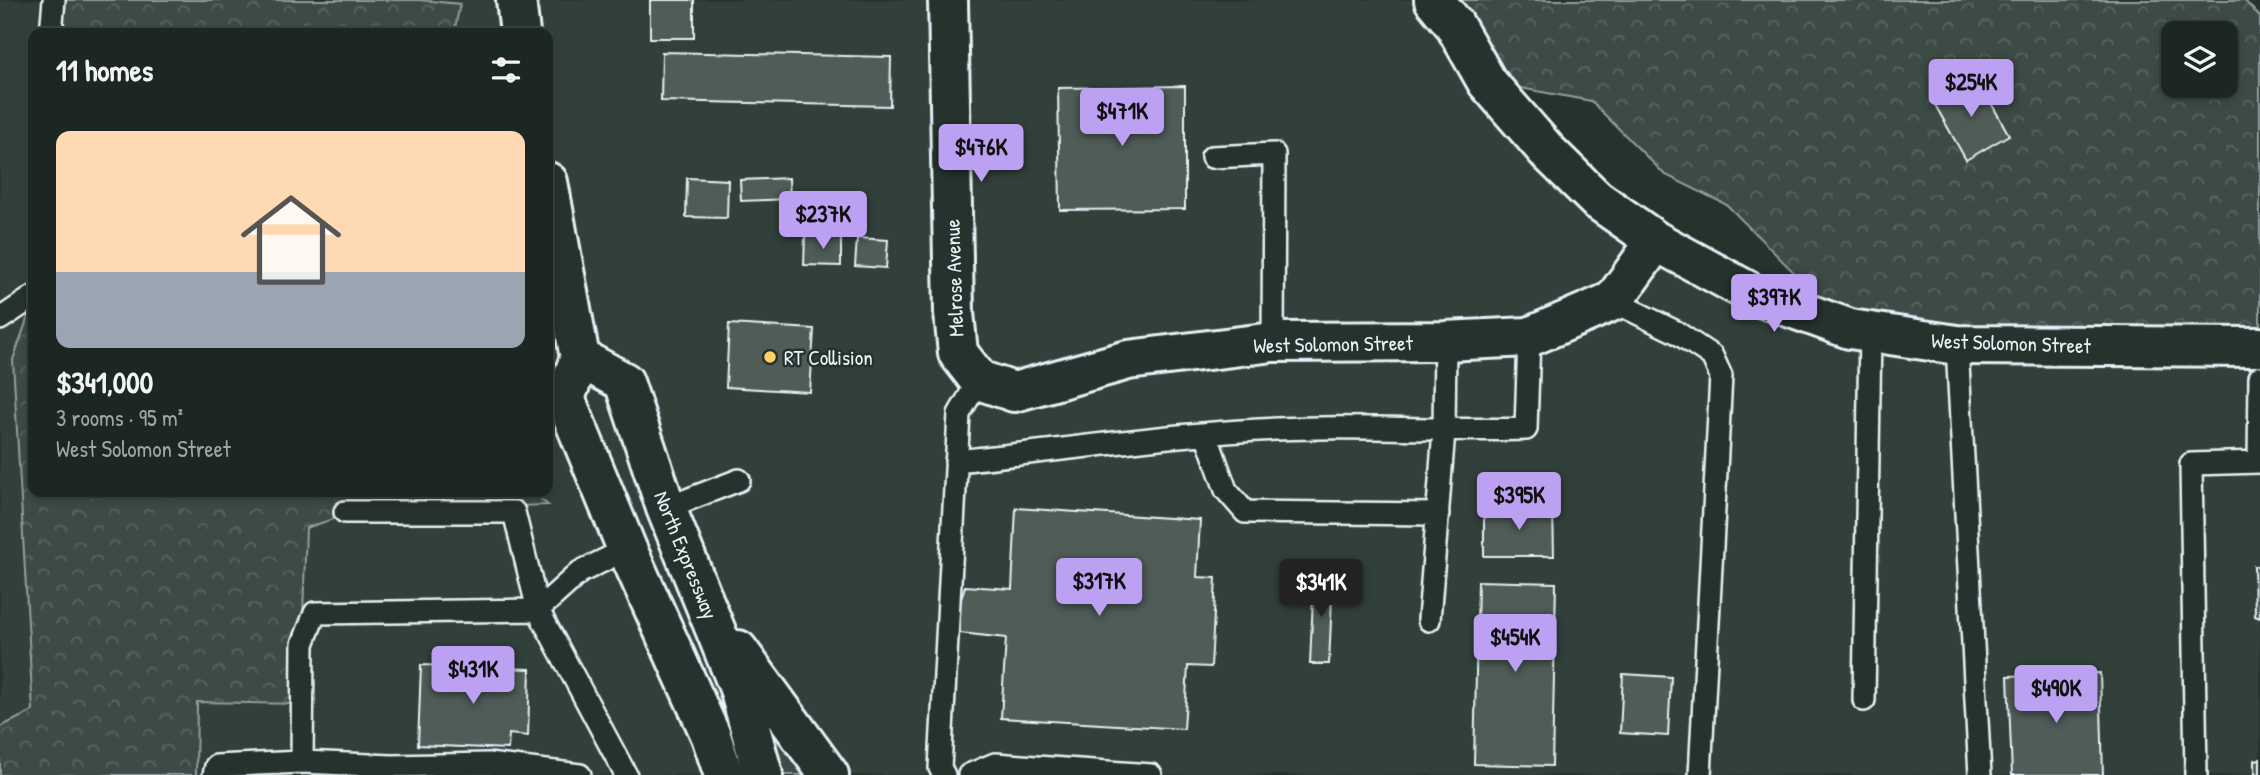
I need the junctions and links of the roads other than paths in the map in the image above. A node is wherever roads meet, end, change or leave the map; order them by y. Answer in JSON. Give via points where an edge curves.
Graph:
{"nodes":[{"id":1,"x":54,"y":0,"type":"edge"},
{"id":2,"x":516,"y":0,"type":"edge"},
{"id":3,"x":948,"y":0,"type":"edge"},
{"id":4,"x":1434,"y":0,"type":"edge"},
{"id":5,"x":51,"y":28,"type":"edge"},
{"id":6,"x":519,"y":28,"type":"edge"},
{"id":7,"x":1212,"y":157,"type":"dead end"},
{"id":8,"x":553,"y":210,"type":"edge"},
{"id":9,"x":1656,"y":241,"type":"junction"},
{"id":10,"x":28,"y":300,"type":"edge"},
{"id":11,"x":1613,"y":301,"type":"junction"},
{"id":12,"x":0,"y":319,"type":"edge"},
{"id":13,"x":1870,"y":333,"type":"junction"},
{"id":14,"x":1529,"y":337,"type":"junction"},
{"id":15,"x":1445,"y":341,"type":"junction"},
{"id":16,"x":1273,"y":342,"type":"junction"},
{"id":17,"x":1956,"y":345,"type":"junction"},
{"id":18,"x":2260,"y":347,"type":"edge"},
{"id":19,"x":580,"y":358,"type":"junction"},
{"id":20,"x":2260,"y":377,"type":"edge"},
{"id":21,"x":979,"y":380,"type":"junction"},
{"id":22,"x":1444,"y":431,"type":"junction"},
{"id":23,"x":1206,"y":434,"type":"junction"},
{"id":24,"x":956,"y":461,"type":"junction"},
{"id":25,"x":2259,"y":462,"type":"edge"},
{"id":26,"x":739,"y":480,"type":"dead end"},
{"id":27,"x":666,"y":508,"type":"junction"},
{"id":28,"x":345,"y":512,"type":"dead end"},
{"id":29,"x":1438,"y":514,"type":"junction"},
{"id":30,"x":627,"y":549,"type":"junction"},
{"id":31,"x":704,"y":604,"type":"junction"},
{"id":32,"x":538,"y":610,"type":"junction"},
{"id":33,"x":1429,"y":620,"type":"dead end"},
{"id":34,"x":1864,"y":700,"type":"dead end"},
{"id":35,"x":302,"y":762,"type":"junction"},
{"id":36,"x":335,"y":769,"type":"edge"},
{"id":37,"x":392,"y":771,"type":"edge"},
{"id":38,"x":214,"y":775,"type":"edge"},
{"id":39,"x":580,"y":775,"type":"edge"},
{"id":40,"x":626,"y":775,"type":"edge"},
{"id":41,"x":724,"y":775,"type":"edge"},
{"id":42,"x":763,"y":775,"type":"edge"},
{"id":43,"x":830,"y":775,"type":"edge"},
{"id":44,"x":944,"y":775,"type":"edge"},
{"id":45,"x":969,"y":775,"type":"edge"},
{"id":46,"x":1151,"y":775,"type":"edge"},
{"id":47,"x":1700,"y":775,"type":"edge"},
{"id":48,"x":1980,"y":775,"type":"edge"},
{"id":49,"x":2196,"y":775,"type":"edge"}],
"edges":[{"from":1,"to":5,"type":"lane"},
{"from":2,"to":6,"type":"street"},
{"from":3,"to":21,"type":"street","name":"Melrose Avenue","via":[[954,313],[958,353]]},
{"from":4,"to":9,"type":"street","name":"West Solomon Street","via":[[1454,24],[1486,82],[1548,152],[1595,199]]},
{"from":7,"to":16,"type":"lane","via":[[1274,154]]},
{"from":8,"to":19,"type":"street"},
{"from":9,"to":11,"type":"street"},
{"from":9,"to":13,"type":"street","name":"West Solomon Street","via":[[1755,295]]},
{"from":10,"to":12,"type":"lane"},
{"from":11,"to":14,"type":"street","name":"West Solomon Street"},
{"from":11,"to":47,"type":"lane","via":[[1712,356],[1721,376]]},
{"from":13,"to":17,"type":"street","name":"West Solomon Street"},
{"from":13,"to":34,"type":"lane"},
{"from":14,"to":15,"type":"street","name":"West Solomon Street"},
{"from":14,"to":22,"type":"lane","via":[[1526,429]]},
{"from":15,"to":16,"type":"street","name":"West Solomon Street"},
{"from":15,"to":22,"type":"lane"},
{"from":16,"to":21,"type":"street","name":"West Solomon Street","via":[[1128,360],[1014,392]]},
{"from":17,"to":18,"type":"street","name":"West Solomon Street"},
{"from":17,"to":48,"type":"lane"},
{"from":19,"to":27,"type":"street","name":"North Expressway","via":[[624,382]]},
{"from":19,"to":30,"type":"street","via":[[565,398]]},
{"from":20,"to":25,"type":"lane"},
{"from":21,"to":24,"type":"lane","via":[[959,414]]},
{"from":22,"to":23,"type":"lane","via":[[1318,428]]},
{"from":22,"to":29,"type":"lane"},
{"from":23,"to":24,"type":"lane"},
{"from":23,"to":29,"type":"lane","via":[[1226,490],[1245,512]]},
{"from":24,"to":44,"type":"lane","via":[[940,768]]},
{"from":25,"to":49,"type":"lane","via":[[2191,464]]},
{"from":26,"to":27,"type":"lane"},
{"from":27,"to":31,"type":"street","name":"North Expressway"},
{"from":28,"to":32,"type":"lane","via":[[514,512]]},
{"from":29,"to":33,"type":"lane"},
{"from":30,"to":32,"type":"lane","via":[[580,572]]},
{"from":30,"to":41,"type":"street"},
{"from":31,"to":42,"type":"street","name":"North Expressway","via":[[739,688]]},
{"from":31,"to":43,"type":"street"},
{"from":32,"to":35,"type":"lane","via":[[315,613],[303,644]]},
{"from":32,"to":40,"type":"lane"},
{"from":35,"to":36,"type":"lane"},
{"from":35,"to":38,"type":"lane","via":[[216,766]]},
{"from":36,"to":37,"type":"lane"},
{"from":37,"to":39,"type":"lane","via":[[488,764]]},
{"from":45,"to":46,"type":"lane","via":[[995,764]]}]}
